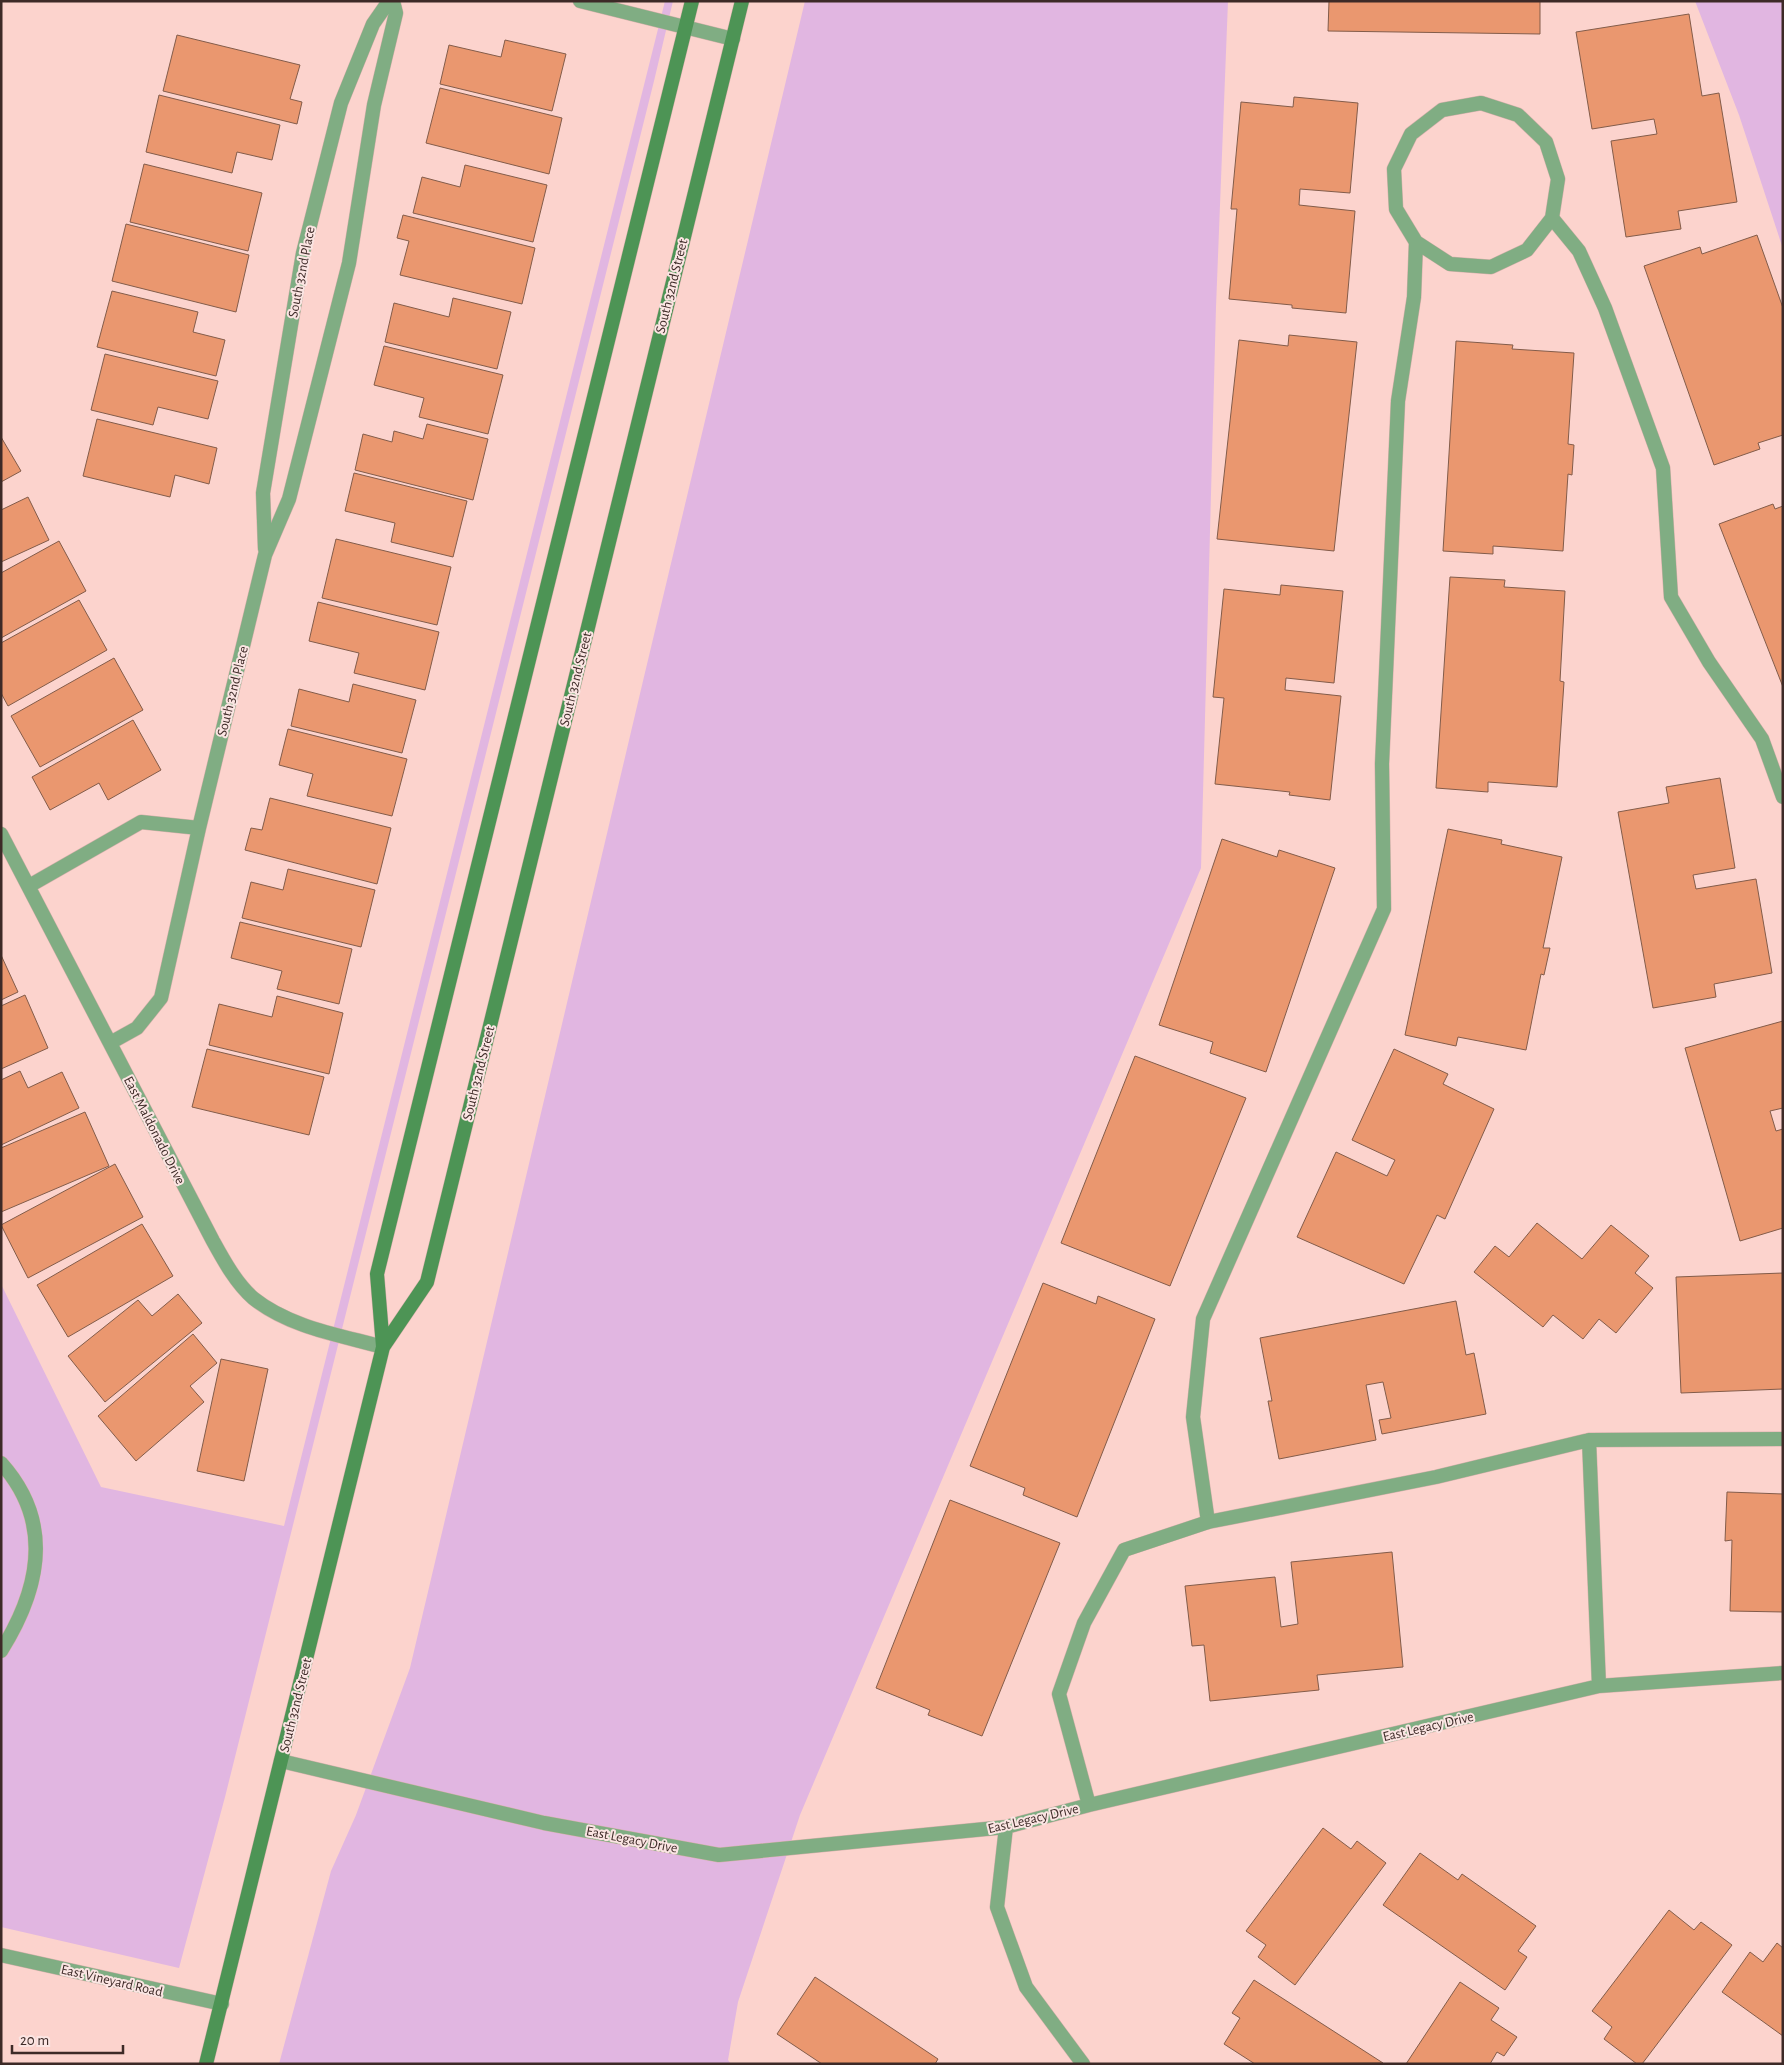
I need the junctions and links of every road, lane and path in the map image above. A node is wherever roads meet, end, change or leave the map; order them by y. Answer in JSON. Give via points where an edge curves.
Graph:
{"nodes":[{"id":1,"x":388,"y":1,"type":"edge"},
{"id":2,"x":393,"y":1,"type":"edge"},
{"id":3,"x":580,"y":1,"type":"edge"},
{"id":4,"x":692,"y":1,"type":"edge"},
{"id":5,"x":742,"y":1,"type":"edge"},
{"id":6,"x":686,"y":28,"type":"junction"},
{"id":7,"x":733,"y":39,"type":"junction"},
{"id":8,"x":1552,"y":218,"type":"junction"},
{"id":9,"x":1416,"y":242,"type":"junction"},
{"id":10,"x":265,"y":554,"type":"junction"},
{"id":11,"x":1783,"y":797,"type":"edge"},
{"id":12,"x":199,"y":828,"type":"junction"},
{"id":13,"x":1,"y":834,"type":"edge"},
{"id":14,"x":29,"y":886,"type":"junction"},
{"id":15,"x":110,"y":1043,"type":"junction"},
{"id":16,"x":383,"y":1346,"type":"junction"},
{"id":17,"x":1783,"y":1439,"type":"edge"},
{"id":18,"x":1589,"y":1440,"type":"junction"},
{"id":19,"x":1,"y":1463,"type":"edge"},
{"id":20,"x":1208,"y":1522,"type":"junction"},
{"id":21,"x":1,"y":1651,"type":"edge"},
{"id":22,"x":1783,"y":1673,"type":"edge"},
{"id":23,"x":1599,"y":1686,"type":"junction"},
{"id":24,"x":281,"y":1761,"type":"junction"},
{"id":25,"x":1088,"y":1805,"type":"junction"},
{"id":26,"x":1006,"y":1827,"type":"junction"},
{"id":27,"x":1,"y":1955,"type":"edge"},
{"id":28,"x":222,"y":2004,"type":"junction"},
{"id":29,"x":206,"y":2064,"type":"edge"},
{"id":30,"x":1083,"y":2064,"type":"edge"}],
"edges":[{"from":1,"to":10,"type":"street","name":"South 32nd Place","via":[[373,24],[341,104],[303,253],[263,493]]},
{"from":2,"to":10,"type":"street","name":"South 32nd Place","via":[[396,12],[374,105],[349,263],[289,499]]},
{"from":3,"to":6,"type":"street"},
{"from":4,"to":6,"type":"main road","name":"South 32nd Street"},
{"from":5,"to":7,"type":"main road","name":"South 32nd Street"},
{"from":6,"to":7,"type":"street"},
{"from":6,"to":16,"type":"main road","name":"South 32nd Street","via":[[377,1274]]},
{"from":7,"to":16,"type":"main road","name":"South 32nd Street","via":[[427,1282]]},
{"from":8,"to":9,"type":"street","via":[[1527,250],[1491,267],[1450,264]]},
{"from":8,"to":9,"type":"street","via":[[1558,179],[1546,142],[1518,115],[1480,103],[1442,110],[1411,134],[1394,169],[1396,209]]},
{"from":8,"to":11,"type":"street","via":[[1579,251],[1605,308],[1663,468],[1671,597],[1708,662],[1762,739]]},
{"from":9,"to":20,"type":"street","via":[[1414,297],[1398,402],[1382,764],[1384,909],[1203,1319],[1193,1417]]},
{"from":10,"to":12,"type":"street","name":"South 32nd Place"},
{"from":12,"to":14,"type":"street","via":[[141,822]]},
{"from":12,"to":15,"type":"street","name":"South 32nd Place","via":[[161,998],[137,1028]]},
{"from":13,"to":14,"type":"street","name":"East Maldonado Drive"},
{"from":14,"to":15,"type":"street","name":"East Maldonado Drive"},
{"from":15,"to":16,"type":"street","name":"East Maldonado Drive","via":[[213,1241],[232,1273],[253,1297],[284,1318]]},
{"from":16,"to":24,"type":"main road","name":"South 32nd Street"},
{"from":17,"to":18,"type":"street"},
{"from":18,"to":20,"type":"street","via":[[1436,1477]]},
{"from":18,"to":23,"type":"street"},
{"from":19,"to":21,"type":"street","via":[[32,1512],[37,1544],[32,1585],[14,1630]]},
{"from":20,"to":25,"type":"street","via":[[1124,1550],[1084,1623],[1059,1694]]},
{"from":22,"to":23,"type":"street","name":"East Legacy Drive"},
{"from":23,"to":25,"type":"street","name":"East Legacy Drive"},
{"from":24,"to":26,"type":"street","name":"East Legacy Drive","via":[[544,1822],[720,1856]]},
{"from":24,"to":28,"type":"main road","name":"South 32nd Street"},
{"from":25,"to":26,"type":"street","name":"East Legacy Drive"},
{"from":26,"to":30,"type":"street","via":[[997,1907],[1026,1987]]},
{"from":27,"to":28,"type":"street","name":"East Vineyard Road"},
{"from":28,"to":29,"type":"main road","name":"South 32nd Street"}]}
